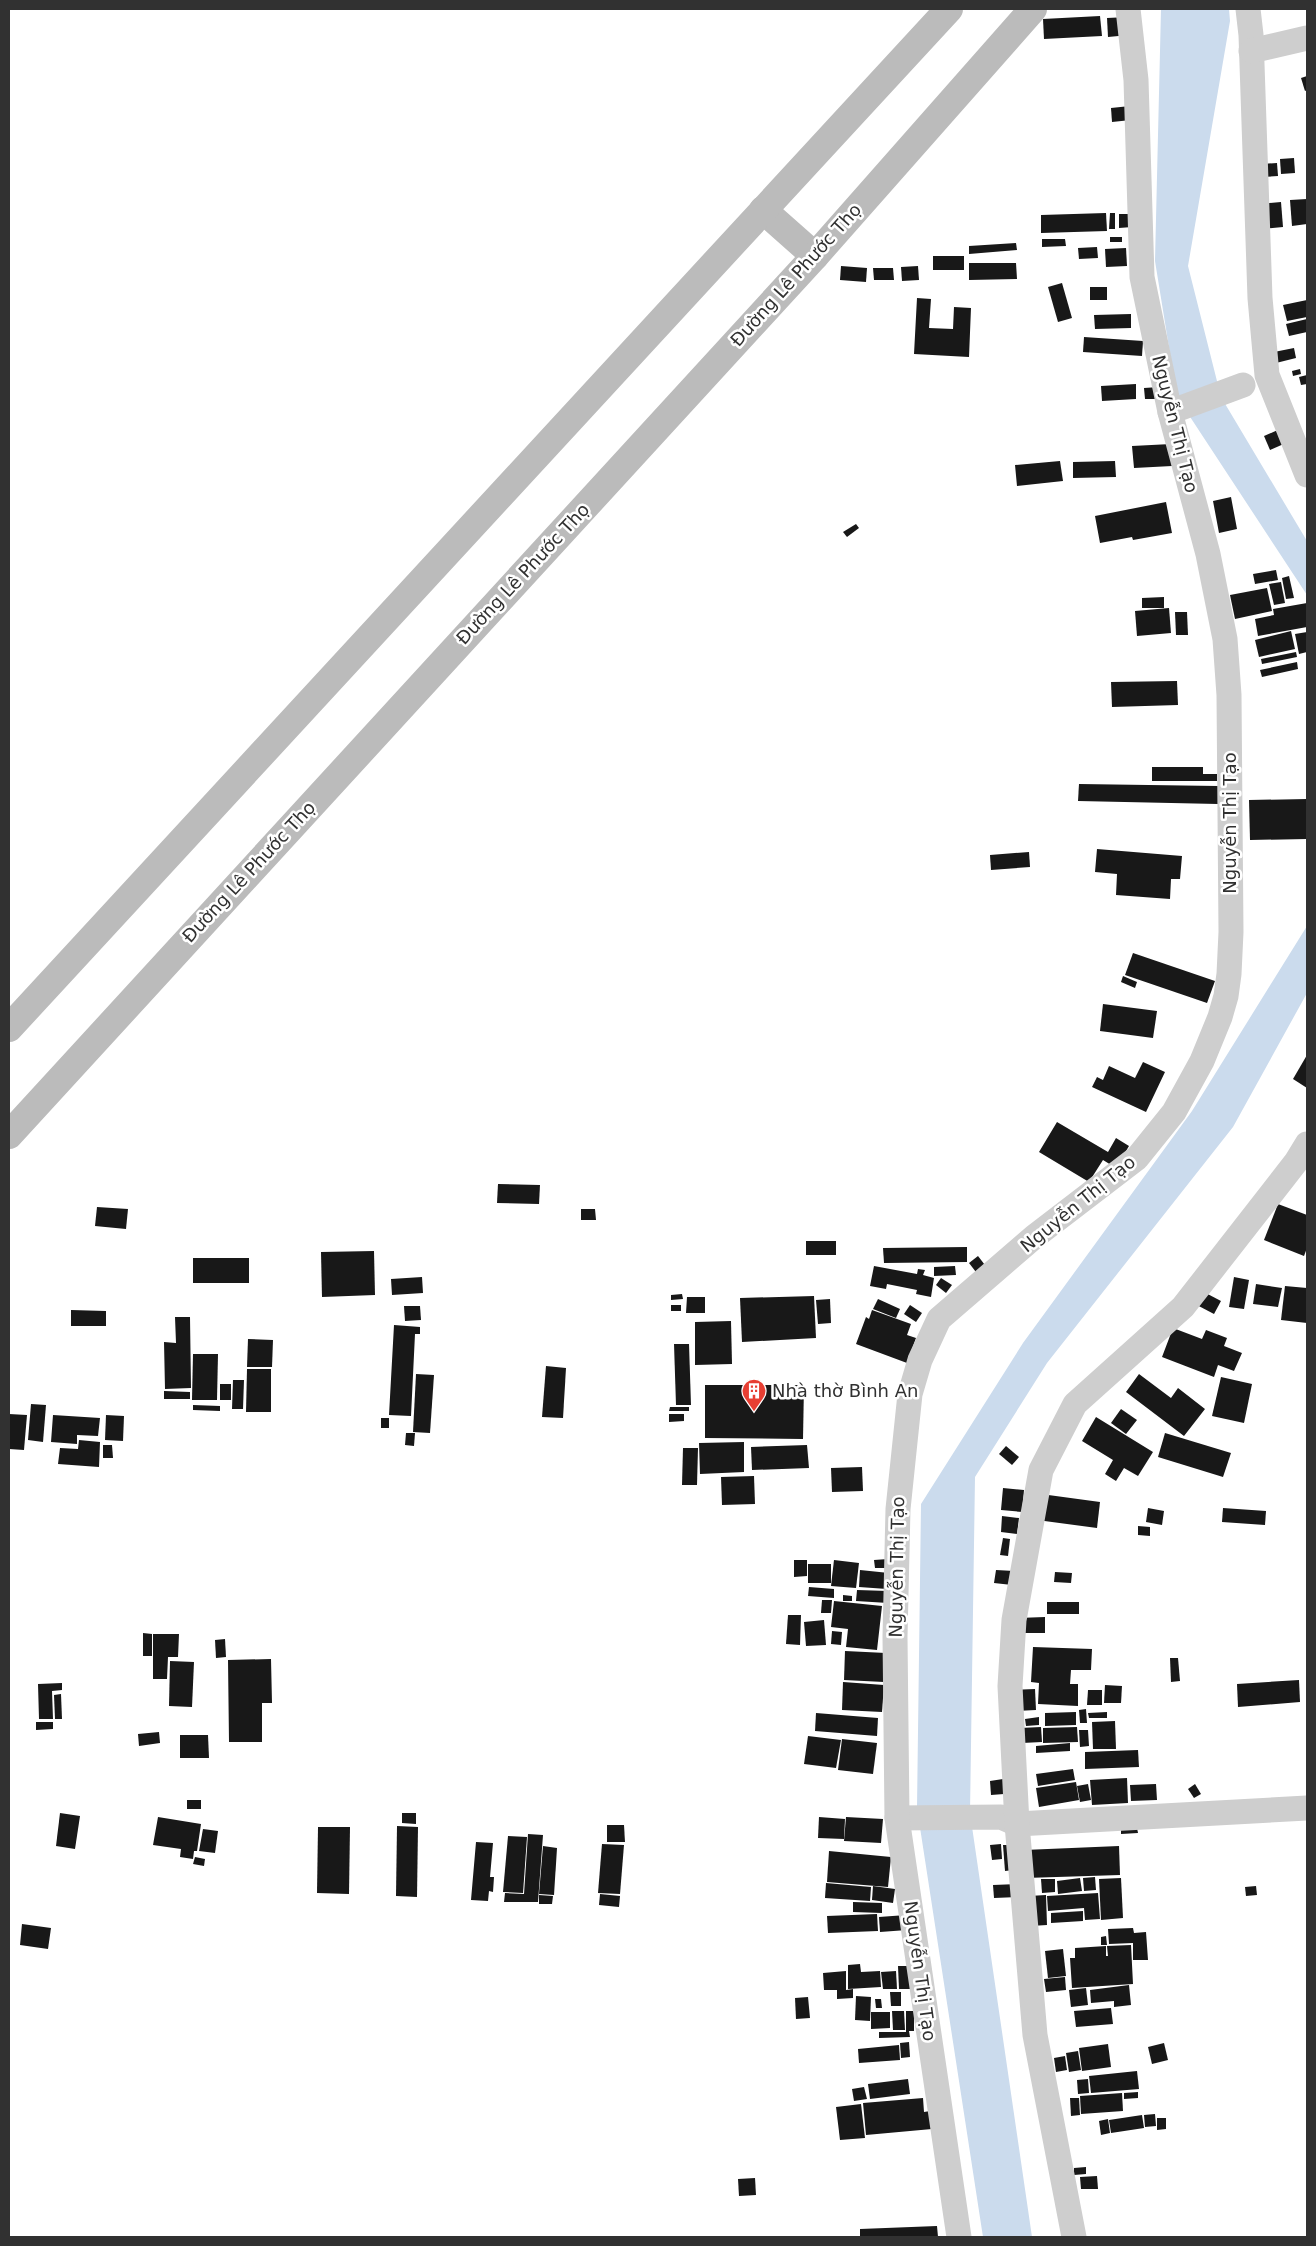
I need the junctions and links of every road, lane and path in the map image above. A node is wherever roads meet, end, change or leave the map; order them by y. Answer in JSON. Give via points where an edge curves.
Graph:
{"nodes":[{"id":1,"x":1033,"y":9,"type":"edge"},
{"id":2,"x":1128,"y":9,"type":"edge"},
{"id":3,"x":1248,"y":9,"type":"edge"},
{"id":4,"x":944,"y":12,"type":"edge"},
{"id":5,"x":1307,"y":38,"type":"edge"},
{"id":6,"x":1251,"y":51,"type":"junction"},
{"id":7,"x":763,"y":210,"type":"junction"},
{"id":8,"x":815,"y":256,"type":"junction"},
{"id":9,"x":1243,"y":385,"type":"dead end"},
{"id":10,"x":1173,"y":411,"type":"junction"},
{"id":11,"x":1307,"y":475,"type":"edge"},
{"id":12,"x":9,"y":1028,"type":"edge"},
{"id":13,"x":9,"y":1134,"type":"edge"},
{"id":14,"x":1307,"y":1144,"type":"edge"},
{"id":15,"x":1307,"y":1808,"type":"edge"},
{"id":16,"x":906,"y":1819,"type":"junction"},
{"id":17,"x":1009,"y":1820,"type":"junction"},
{"id":18,"x":959,"y":2237,"type":"edge"},
{"id":19,"x":1074,"y":2237,"type":"edge"}],
"edges":[{"from":1,"to":8,"type":"street","name":"Đường Lê Phước Thọ"},
{"from":2,"to":10,"type":"street","name":"Nguyễn Thị Tạo","via":[[1136,80],[1142,277]]},
{"from":3,"to":6,"type":"street"},
{"from":4,"to":7,"type":"street"},
{"from":5,"to":6,"type":"street"},
{"from":6,"to":11,"type":"street","via":[[1260,298],[1267,375]]},
{"from":7,"to":8,"type":"street"},
{"from":7,"to":12,"type":"street"},
{"from":8,"to":13,"type":"street","name":"Đường Lê Phước Thọ"},
{"from":9,"to":10,"type":"street"},
{"from":10,"to":16,"type":"street","name":"Nguyễn Thị Tạo","via":[[1226,639],[1230,695],[1231,922],[1226,996],[1202,1061],[1174,1112],[1137,1158],[1034,1237],[939,1319],[920,1360],[910,1394],[898,1509],[895,1637]]},
{"from":14,"to":17,"type":"street","via":[[1183,1307],[1075,1404],[1041,1470],[1014,1620]]},
{"from":15,"to":17,"type":"street"},
{"from":16,"to":17,"type":"street"},
{"from":16,"to":18,"type":"street","name":"Nguyễn Thị Tạo"},
{"from":17,"to":19,"type":"street","via":[[1035,2035]]}]}
